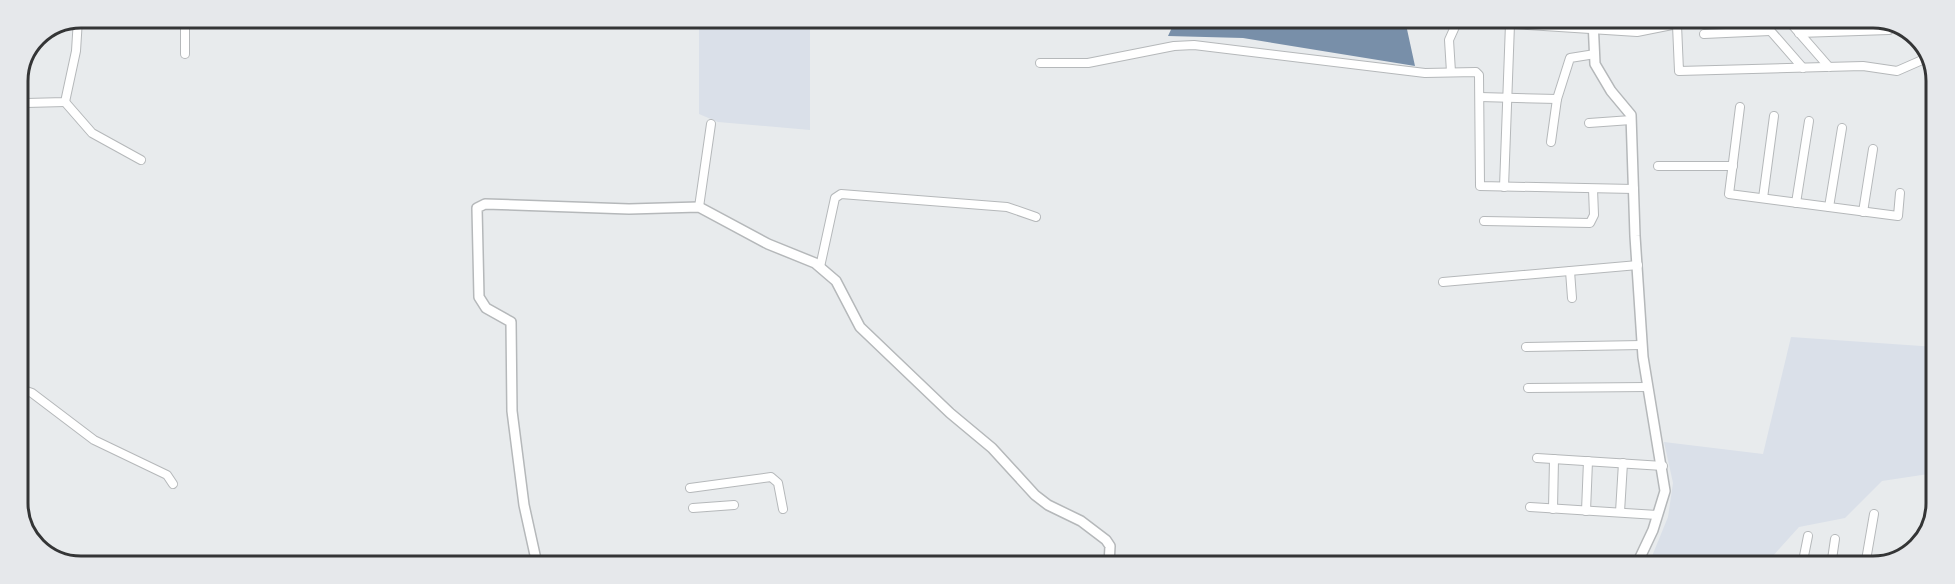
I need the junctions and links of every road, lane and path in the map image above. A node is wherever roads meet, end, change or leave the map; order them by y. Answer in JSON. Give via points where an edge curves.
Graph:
{"nodes":[{"id":1,"x":185,"y":28,"type":"edge"},
{"id":2,"x":1454,"y":28,"type":"edge"},
{"id":3,"x":1510,"y":28,"type":"edge"},
{"id":4,"x":1593,"y":28,"type":"edge"},
{"id":5,"x":1612,"y":28,"type":"edge"},
{"id":6,"x":1660,"y":28,"type":"edge"},
{"id":7,"x":1677,"y":28,"type":"edge"},
{"id":8,"x":1768,"y":28,"type":"edge"},
{"id":9,"x":1795,"y":28,"type":"edge"},
{"id":10,"x":77,"y":29,"type":"edge"},
{"id":11,"x":1887,"y":30,"type":"edge"},
{"id":12,"x":1770,"y":31,"type":"junction"},
{"id":13,"x":1799,"y":33,"type":"junction"},
{"id":14,"x":1704,"y":34,"type":"dead end"},
{"id":15,"x":185,"y":54,"type":"dead end"},
{"id":16,"x":1595,"y":54,"type":"junction"},
{"id":17,"x":1922,"y":60,"type":"edge"},
{"id":18,"x":1040,"y":63,"type":"dead end"},
{"id":19,"x":1829,"y":67,"type":"junction"},
{"id":20,"x":1803,"y":68,"type":"junction"},
{"id":21,"x":1451,"y":72,"type":"junction"},
{"id":22,"x":1480,"y":97,"type":"junction"},
{"id":23,"x":1505,"y":97,"type":"junction"},
{"id":24,"x":1557,"y":99,"type":"junction"},
{"id":25,"x":65,"y":102,"type":"junction"},
{"id":26,"x":28,"y":103,"type":"edge"},
{"id":27,"x":1740,"y":107,"type":"dead end"},
{"id":28,"x":1774,"y":116,"type":"dead end"},
{"id":29,"x":1631,"y":120,"type":"junction"},
{"id":30,"x":1809,"y":121,"type":"dead end"},
{"id":31,"x":1588,"y":123,"type":"dead end"},
{"id":32,"x":711,"y":124,"type":"dead end"},
{"id":33,"x":1842,"y":128,"type":"dead end"},
{"id":34,"x":1551,"y":142,"type":"dead end"},
{"id":35,"x":1873,"y":149,"type":"dead end"},
{"id":36,"x":141,"y":160,"type":"dead end"},
{"id":37,"x":1658,"y":166,"type":"dead end"},
{"id":38,"x":1732,"y":166,"type":"junction"},
{"id":39,"x":1504,"y":187,"type":"junction"},
{"id":40,"x":1593,"y":189,"type":"junction"},
{"id":41,"x":1634,"y":189,"type":"junction"},
{"id":42,"x":1900,"y":193,"type":"dead end"},
{"id":43,"x":1763,"y":198,"type":"junction"},
{"id":44,"x":1796,"y":203,"type":"junction"},
{"id":45,"x":699,"y":207,"type":"junction"},
{"id":46,"x":1829,"y":207,"type":"junction"},
{"id":47,"x":1863,"y":212,"type":"junction"},
{"id":48,"x":1036,"y":217,"type":"dead end"},
{"id":49,"x":1484,"y":221,"type":"dead end"},
{"id":50,"x":1638,"y":265,"type":"junction"},
{"id":51,"x":820,"y":267,"type":"junction"},
{"id":52,"x":1570,"y":271,"type":"junction"},
{"id":53,"x":1443,"y":282,"type":"dead end"},
{"id":54,"x":1572,"y":298,"type":"dead end"},
{"id":55,"x":1642,"y":345,"type":"junction"},
{"id":56,"x":1526,"y":347,"type":"dead end"},
{"id":57,"x":1647,"y":387,"type":"junction"},
{"id":58,"x":1528,"y":388,"type":"dead end"},
{"id":59,"x":29,"y":392,"type":"edge"},
{"id":60,"x":1538,"y":458,"type":"dead end"},
{"id":61,"x":1554,"y":459,"type":"junction"},
{"id":62,"x":1588,"y":461,"type":"junction"},
{"id":63,"x":1623,"y":463,"type":"junction"},
{"id":64,"x":1663,"y":466,"type":"junction"},
{"id":65,"x":173,"y":484,"type":"dead end"},
{"id":66,"x":690,"y":488,"type":"dead end"},
{"id":67,"x":734,"y":505,"type":"dead end"},
{"id":68,"x":1530,"y":507,"type":"dead end"},
{"id":69,"x":693,"y":508,"type":"dead end"},
{"id":70,"x":783,"y":509,"type":"dead end"},
{"id":71,"x":1552,"y":509,"type":"junction"},
{"id":72,"x":1586,"y":511,"type":"junction"},
{"id":73,"x":1620,"y":512,"type":"junction"},
{"id":74,"x":1657,"y":514,"type":"junction"},
{"id":75,"x":1874,"y":514,"type":"dead end"},
{"id":76,"x":1808,"y":536,"type":"dead end"},
{"id":77,"x":1835,"y":539,"type":"dead end"},
{"id":78,"x":535,"y":556,"type":"edge"},
{"id":79,"x":1110,"y":556,"type":"edge"},
{"id":80,"x":1640,"y":556,"type":"edge"},
{"id":81,"x":1804,"y":556,"type":"edge"},
{"id":82,"x":1833,"y":556,"type":"edge"},
{"id":83,"x":1867,"y":556,"type":"edge"}],
"edges":[{"from":1,"to":15,"type":"street"},
{"from":2,"to":21,"type":"street","via":[[1449,40]]},
{"from":3,"to":23,"type":"street"},
{"from":4,"to":16,"type":"street"},
{"from":5,"to":6,"type":"street","via":[[1637,32]]},
{"from":7,"to":20,"type":"street","via":[[1679,71]]},
{"from":8,"to":12,"type":"street"},
{"from":9,"to":13,"type":"street"},
{"from":10,"to":25,"type":"street"},
{"from":11,"to":13,"type":"street"},
{"from":12,"to":14,"type":"street"},
{"from":12,"to":20,"type":"street"},
{"from":13,"to":19,"type":"street"},
{"from":16,"to":24,"type":"street","via":[[1571,56]]},
{"from":16,"to":29,"type":"street","via":[[1595,64]]},
{"from":17,"to":19,"type":"street","via":[[1897,71],[1867,66]]},
{"from":18,"to":21,"type":"street","via":[[1088,63],[1194,45],[1417,72]]},
{"from":19,"to":20,"type":"street"},
{"from":21,"to":22,"type":"street","via":[[1478,72]]},
{"from":22,"to":23,"type":"street"},
{"from":22,"to":39,"type":"street","via":[[1478,182],[1482,186]]},
{"from":23,"to":24,"type":"street"},
{"from":23,"to":39,"type":"street"},
{"from":24,"to":34,"type":"street"},
{"from":25,"to":26,"type":"street"},
{"from":25,"to":36,"type":"street","via":[[92,133]]},
{"from":27,"to":38,"type":"street"},
{"from":28,"to":43,"type":"street"},
{"from":29,"to":31,"type":"street"},
{"from":29,"to":41,"type":"street"},
{"from":30,"to":44,"type":"street"},
{"from":32,"to":45,"type":"street"},
{"from":33,"to":46,"type":"street"},
{"from":35,"to":47,"type":"street"},
{"from":37,"to":38,"type":"street"},
{"from":38,"to":43,"type":"street","via":[[1729,194]]},
{"from":39,"to":40,"type":"street"},
{"from":40,"to":41,"type":"street"},
{"from":40,"to":49,"type":"street","via":[[1594,215],[1590,223]]},
{"from":41,"to":50,"type":"street"},
{"from":42,"to":47,"type":"street","via":[[1898,216]]},
{"from":43,"to":44,"type":"street"},
{"from":44,"to":46,"type":"street"},
{"from":45,"to":51,"type":"street"},
{"from":45,"to":78,"type":"street","via":[[485,204],[477,208],[479,297],[486,308],[512,322],[512,411],[524,505]]},
{"from":46,"to":47,"type":"street"},
{"from":48,"to":51,"type":"street","via":[[1007,207],[841,194],[835,198]]},
{"from":50,"to":52,"type":"street"},
{"from":50,"to":55,"type":"street"},
{"from":51,"to":79,"type":"street","via":[[836,281],[852,315],[872,339],[992,448],[1040,499],[1106,540]]},
{"from":52,"to":53,"type":"street"},
{"from":52,"to":54,"type":"street"},
{"from":55,"to":56,"type":"street"},
{"from":55,"to":57,"type":"street"},
{"from":57,"to":58,"type":"street"},
{"from":57,"to":64,"type":"street"},
{"from":59,"to":65,"type":"street","via":[[94,440],[167,475]]},
{"from":60,"to":61,"type":"street"},
{"from":61,"to":62,"type":"street"},
{"from":61,"to":71,"type":"street"},
{"from":62,"to":63,"type":"street"},
{"from":62,"to":72,"type":"street"},
{"from":63,"to":64,"type":"street"},
{"from":63,"to":73,"type":"street"},
{"from":64,"to":74,"type":"street","via":[[1665,491]]},
{"from":66,"to":70,"type":"street","via":[[771,477],[778,483]]},
{"from":67,"to":69,"type":"street"},
{"from":68,"to":71,"type":"street"},
{"from":71,"to":72,"type":"street"},
{"from":72,"to":73,"type":"street"},
{"from":73,"to":74,"type":"street"},
{"from":74,"to":80,"type":"street"},
{"from":75,"to":83,"type":"street"},
{"from":76,"to":81,"type":"street"},
{"from":77,"to":82,"type":"street"}]}
